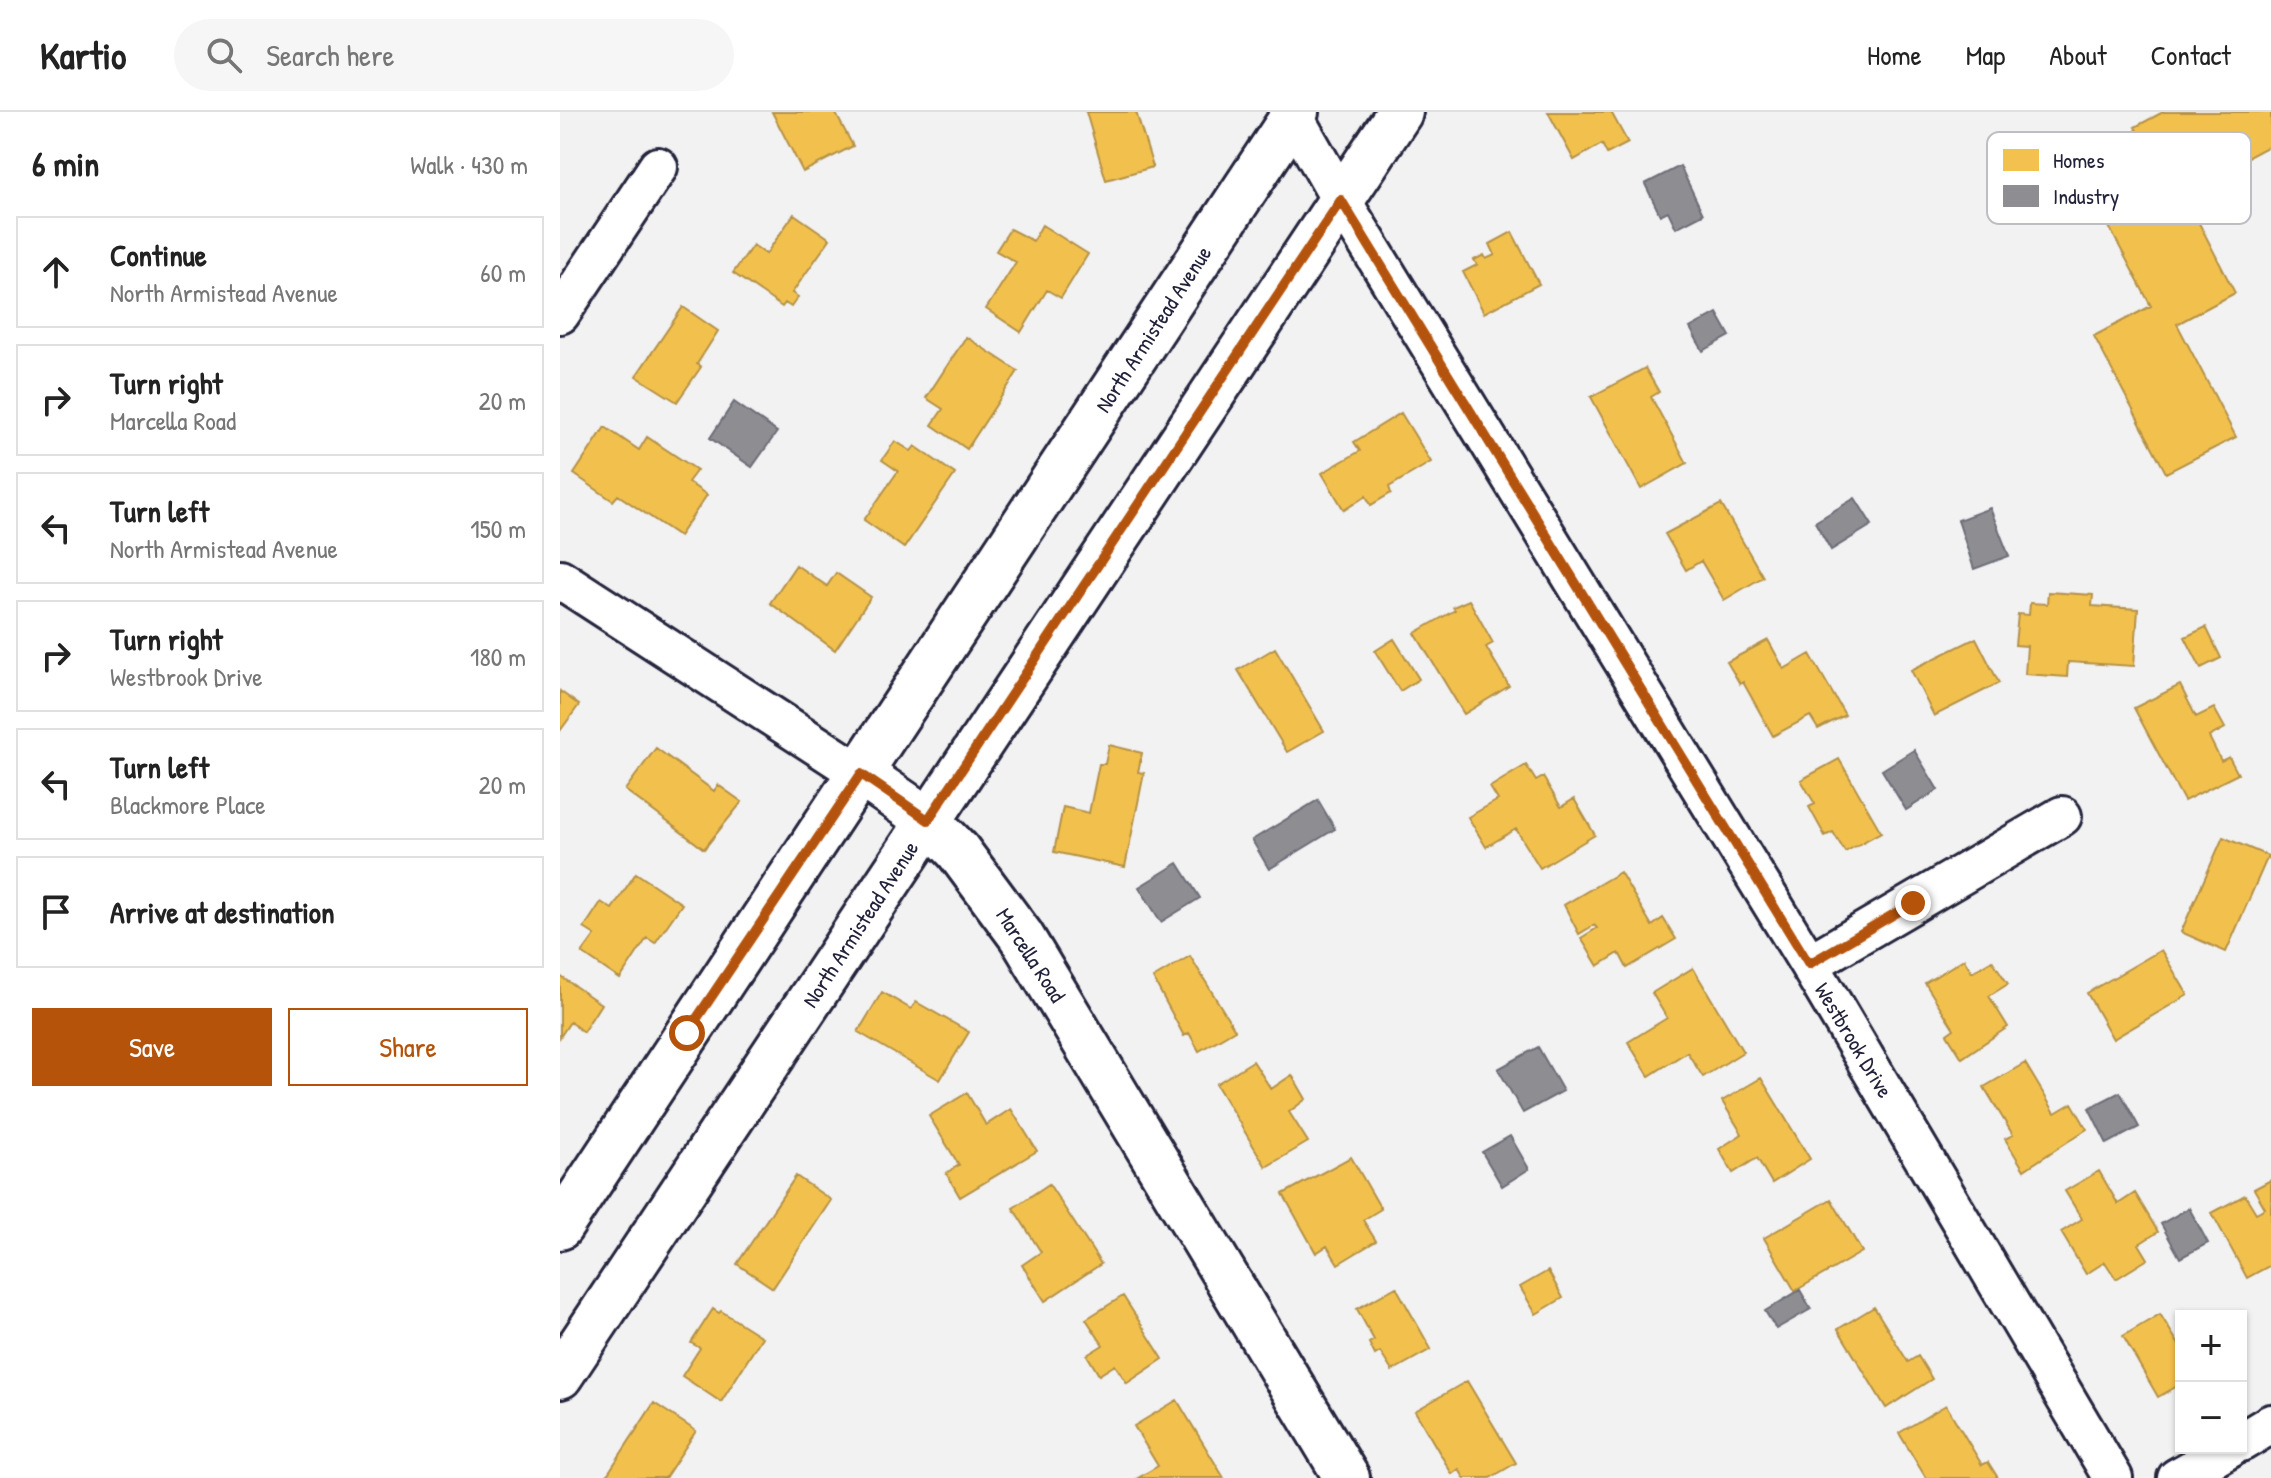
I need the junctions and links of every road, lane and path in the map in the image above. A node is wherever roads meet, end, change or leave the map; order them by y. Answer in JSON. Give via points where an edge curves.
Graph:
{"nodes":[{"id":1,"x":1400,"y":112,"type":"edge"},
{"id":2,"x":1294,"y":113,"type":"edge"},
{"id":3,"x":658,"y":167,"type":"dead end"},
{"id":4,"x":1341,"y":200,"type":"junction"},
{"id":5,"x":560,"y":314,"type":"edge"},
{"id":6,"x":560,"y":579,"type":"edge"},
{"id":7,"x":861,"y":774,"type":"junction"},
{"id":8,"x":2062,"y":816,"type":"dead end"},
{"id":9,"x":928,"y":820,"type":"junction"},
{"id":10,"x":1809,"y":964,"type":"junction"},
{"id":11,"x":560,"y":1227,"type":"edge"},
{"id":12,"x":561,"y":1374,"type":"edge"},
{"id":13,"x":2271,"y":1424,"type":"edge"},
{"id":14,"x":2247,"y":1438,"type":"edge"},
{"id":15,"x":2219,"y":1454,"type":"edge"},
{"id":16,"x":1347,"y":1478,"type":"edge"},
{"id":17,"x":2113,"y":1478,"type":"edge"},
{"id":18,"x":2177,"y":1478,"type":"edge"}],
"edges":[{"from":1,"to":4,"type":"main road","name":"North Armistead Avenue"},
{"from":2,"to":4,"type":"street","name":"Westbrook Drive"},
{"from":2,"to":7,"type":"main road","name":"North Armistead Avenue"},
{"from":3,"to":5,"type":"street"},
{"from":4,"to":9,"type":"main road","name":"North Armistead Avenue"},
{"from":4,"to":10,"type":"street","name":"Westbrook Drive"},
{"from":6,"to":7,"type":"street","name":"Marcella Road"},
{"from":7,"to":9,"type":"main road","name":"Marcella Road"},
{"from":7,"to":11,"type":"main road","name":"North Armistead Avenue"},
{"from":8,"to":10,"type":"street"},
{"from":9,"to":12,"type":"main road","name":"North Armistead Avenue"},
{"from":9,"to":16,"type":"main road","name":"Marcella Road","via":[[977,874],[1021,936]]},
{"from":10,"to":17,"type":"street","name":"Westbrook Drive"},
{"from":13,"to":14,"type":"street"},
{"from":15,"to":18,"type":"street"}]}
